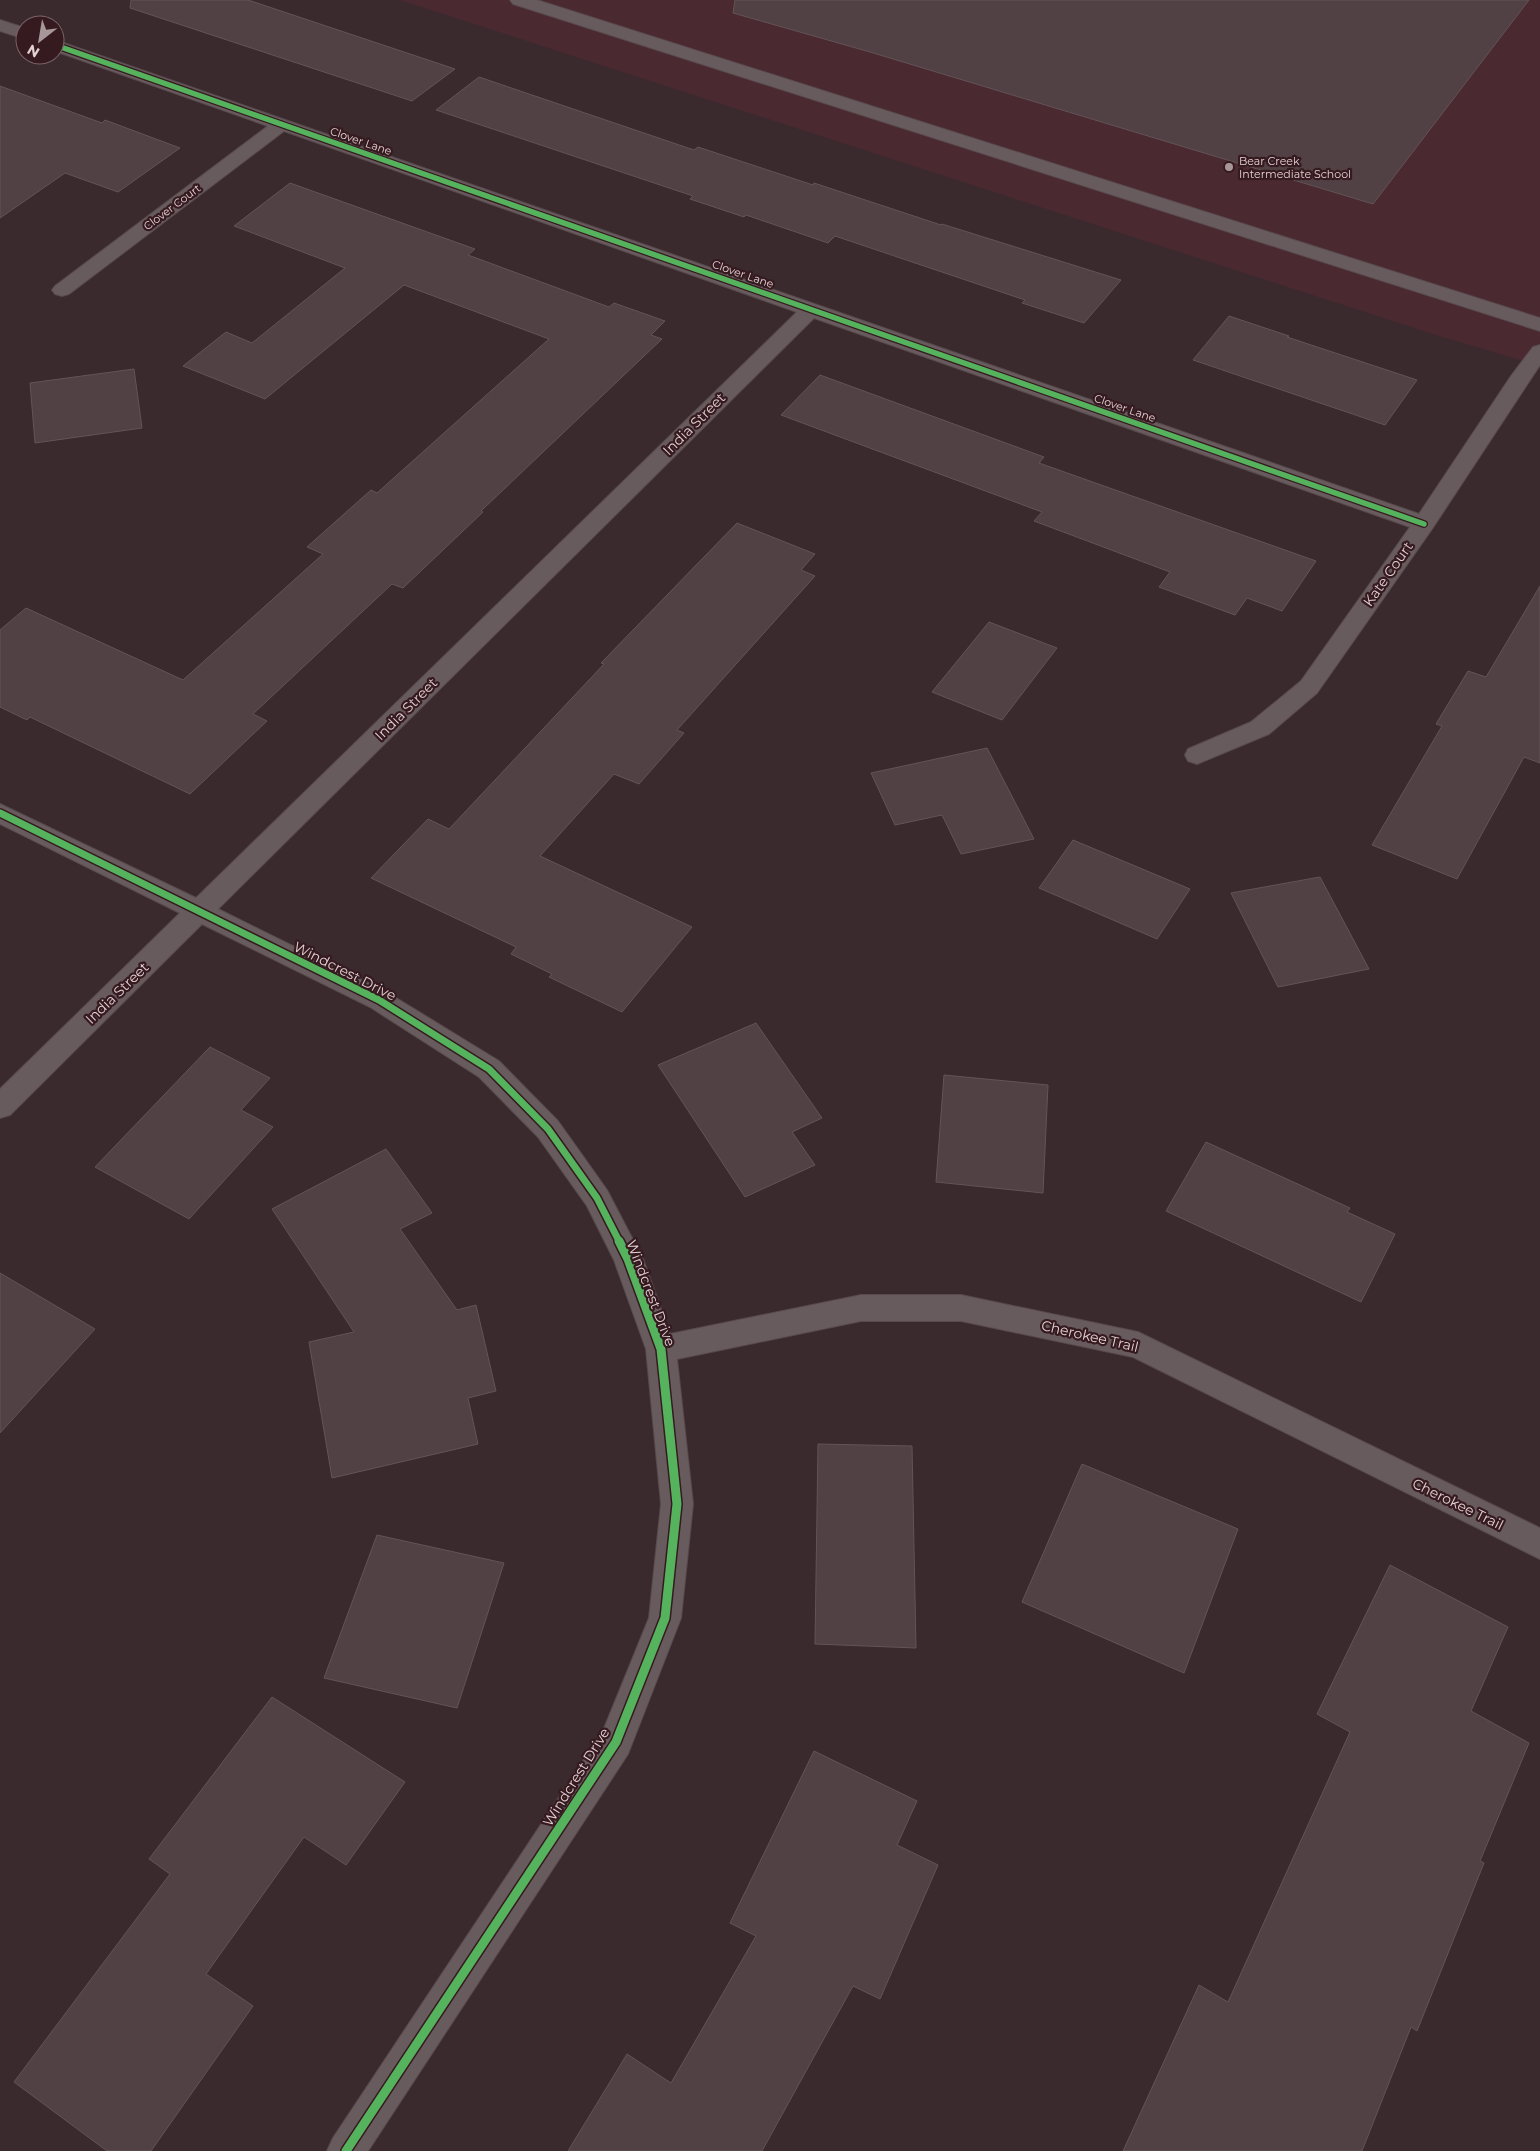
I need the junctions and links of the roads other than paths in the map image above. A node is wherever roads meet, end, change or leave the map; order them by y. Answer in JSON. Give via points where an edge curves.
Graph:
{"nodes":[{"id":1,"x":519,"y":0,"type":"edge"},
{"id":2,"x":0,"y":25,"type":"edge"},
{"id":3,"x":15,"y":30,"type":"edge"},
{"id":4,"x":65,"y":48,"type":"edge"},
{"id":5,"x":281,"y":125,"type":"junction"},
{"id":6,"x":62,"y":290,"type":"dead end"},
{"id":7,"x":810,"y":310,"type":"junction"},
{"id":8,"x":1540,"y":325,"type":"edge"},
{"id":9,"x":1540,"y":351,"type":"edge"},
{"id":10,"x":1424,"y":524,"type":"junction"},
{"id":11,"x":1197,"y":755,"type":"dead end"},
{"id":12,"x":0,"y":813,"type":"edge"},
{"id":13,"x":199,"y":912,"type":"junction"},
{"id":14,"x":0,"y":1107,"type":"edge"},
{"id":15,"x":661,"y":1348,"type":"junction"},
{"id":16,"x":1540,"y":1544,"type":"edge"},
{"id":17,"x":346,"y":2151,"type":"edge"}],
"edges":[{"from":1,"to":8,"type":"street"},
{"from":2,"to":3,"type":"street"},
{"from":4,"to":5,"type":"street","name":"Clover Lane"},
{"from":5,"to":6,"type":"street","name":"Clover Court"},
{"from":5,"to":7,"type":"street","name":"Clover Lane"},
{"from":7,"to":10,"type":"street","name":"Clover Lane"},
{"from":7,"to":13,"type":"street","name":"India Street"},
{"from":9,"to":10,"type":"street","name":"Kate Court"},
{"from":10,"to":11,"type":"street","name":"Kate Court","via":[[1309,688],[1260,728]]},
{"from":12,"to":13,"type":"street","name":"Windcrest Drive"},
{"from":13,"to":14,"type":"street","name":"India Street"},
{"from":13,"to":15,"type":"street","name":"Windcrest Drive","via":[[379,1000],[488,1069],[548,1129],[597,1198],[628,1259]]},
{"from":15,"to":16,"type":"street","name":"Cherokee Trail","via":[[861,1308],[961,1308],[1138,1345]]},
{"from":15,"to":17,"type":"street","name":"Windcrest Drive","via":[[677,1504],[665,1618],[616,1742]]}]}
